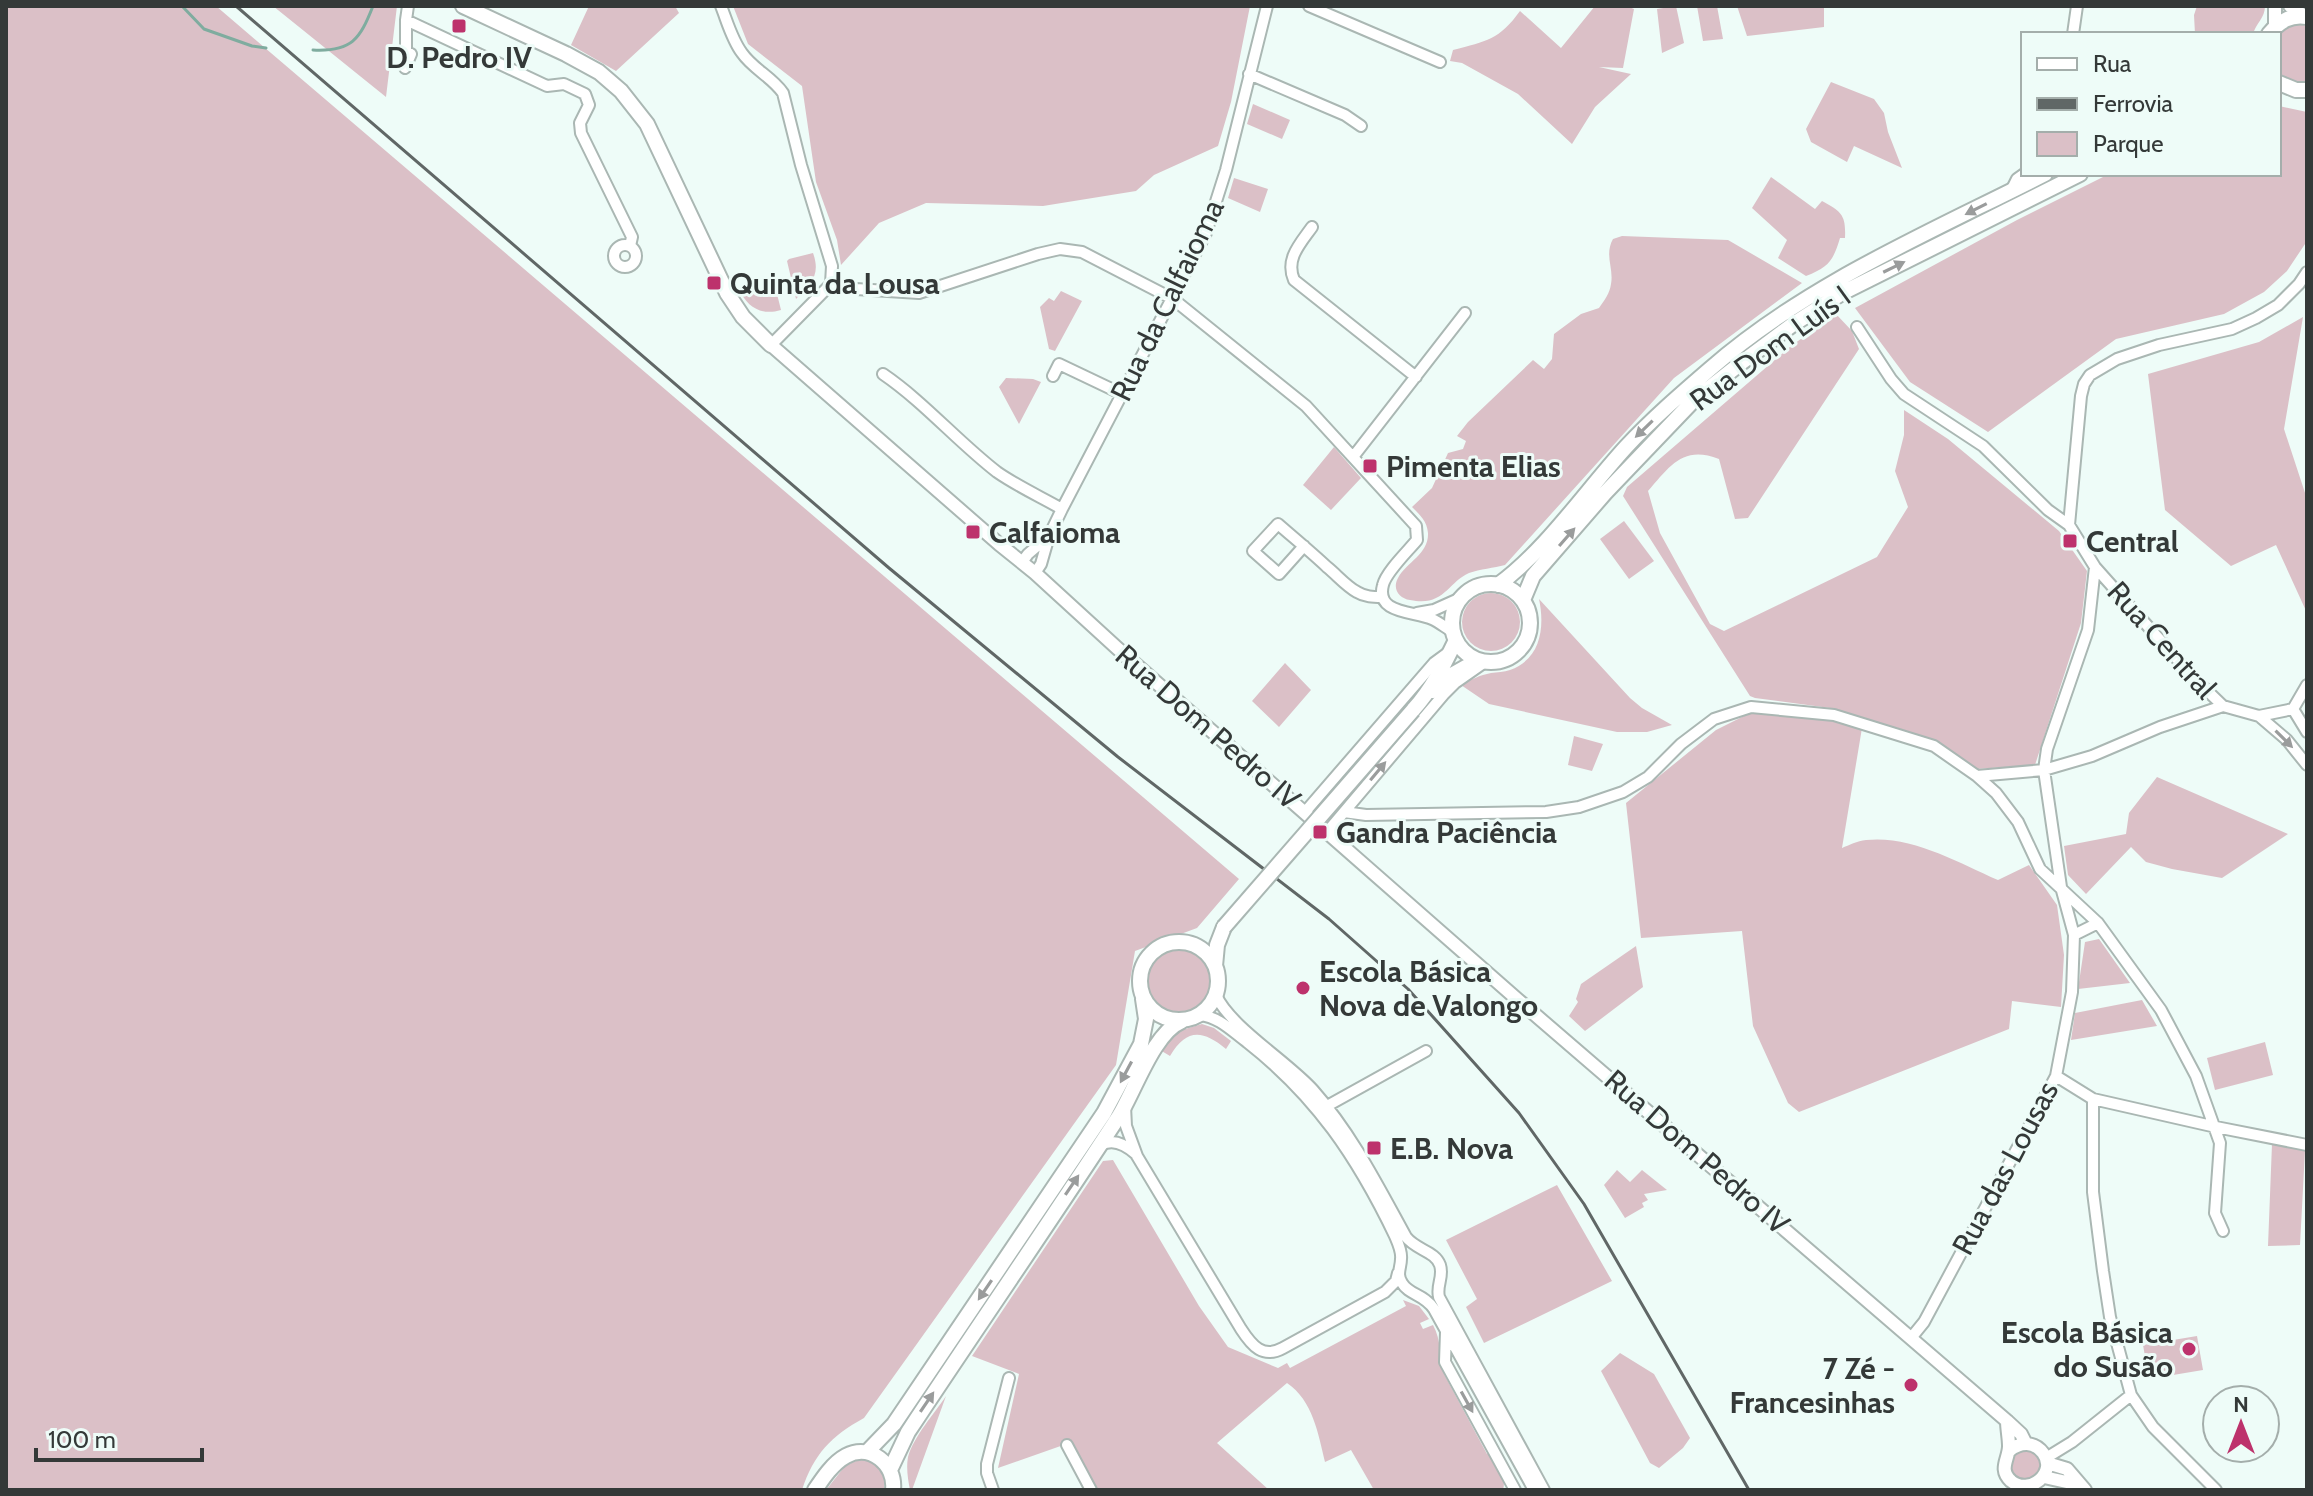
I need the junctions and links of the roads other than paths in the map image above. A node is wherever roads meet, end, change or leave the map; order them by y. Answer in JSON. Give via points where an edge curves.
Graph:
{"nodes":[{"id":1,"x":408,"y":6,"type":"edge"},
{"id":2,"x":463,"y":6,"type":"edge"},
{"id":3,"x":721,"y":6,"type":"edge"},
{"id":4,"x":1267,"y":6,"type":"edge"},
{"id":5,"x":1309,"y":6,"type":"edge"},
{"id":6,"x":2077,"y":6,"type":"edge"},
{"id":7,"x":2275,"y":6,"type":"edge"},
{"id":8,"x":2290,"y":6,"type":"edge"},
{"id":9,"x":2305,"y":16,"type":"edge"},
{"id":10,"x":406,"y":20,"type":"junction"},
{"id":11,"x":2272,"y":30,"type":"edge"},
{"id":12,"x":2073,"y":32,"type":"edge"},
{"id":13,"x":1440,"y":62,"type":"dead end"},
{"id":14,"x":405,"y":68,"type":"dead end"},
{"id":15,"x":1249,"y":74,"type":"junction"},
{"id":16,"x":2281,"y":85,"type":"edge"},
{"id":17,"x":2305,"y":91,"type":"edge"},
{"id":18,"x":1361,"y":126,"type":"dead end"},
{"id":19,"x":2021,"y":176,"type":"edge"},
{"id":20,"x":2041,"y":176,"type":"edge"},
{"id":21,"x":2076,"y":176,"type":"edge"},
{"id":22,"x":2011,"y":191,"type":"junction"},
{"id":23,"x":1312,"y":227,"type":"dead end"},
{"id":24,"x":630,"y":246,"type":"dead end"},
{"id":25,"x":2307,"y":272,"type":"edge"},
{"id":26,"x":831,"y":284,"type":"junction"},
{"id":27,"x":1173,"y":299,"type":"junction"},
{"id":28,"x":1465,"y":313,"type":"dead end"},
{"id":29,"x":1857,"y":327,"type":"dead end"},
{"id":30,"x":771,"y":345,"type":"junction"},
{"id":31,"x":883,"y":374,"type":"dead end"},
{"id":32,"x":1053,"y":376,"type":"dead end"},
{"id":33,"x":1416,"y":377,"type":"junction"},
{"id":34,"x":1122,"y":394,"type":"junction"},
{"id":35,"x":1353,"y":457,"type":"junction"},
{"id":36,"x":1062,"y":509,"type":"junction"},
{"id":37,"x":2069,"y":525,"type":"junction"},
{"id":38,"x":1049,"y":536,"type":"junction"},
{"id":39,"x":1304,"y":546,"type":"junction"},
{"id":40,"x":1022,"y":562,"type":"junction"},
{"id":41,"x":2095,"y":567,"type":"junction"},
{"id":42,"x":1035,"y":573,"type":"junction"},
{"id":43,"x":1498,"y":585,"type":"junction"},
{"id":44,"x":1382,"y":597,"type":"junction"},
{"id":45,"x":1463,"y":597,"type":"junction"},
{"id":46,"x":1523,"y":600,"type":"junction"},
{"id":47,"x":1415,"y":613,"type":"junction"},
{"id":48,"x":1453,"y":641,"type":"junction"},
{"id":49,"x":1482,"y":661,"type":"junction"},
{"id":50,"x":2307,"y":685,"type":"edge"},
{"id":51,"x":1418,"y":704,"type":"junction"},
{"id":52,"x":2223,"y":706,"type":"junction"},
{"id":53,"x":2293,"y":709,"type":"junction"},
{"id":54,"x":2259,"y":716,"type":"junction"},
{"id":55,"x":2307,"y":732,"type":"edge"},
{"id":56,"x":2307,"y":765,"type":"edge"},
{"id":57,"x":2044,"y":770,"type":"junction"},
{"id":58,"x":1977,"y":776,"type":"junction"},
{"id":59,"x":1305,"y":812,"type":"junction"},
{"id":60,"x":1344,"y":812,"type":"junction"},
{"id":61,"x":1328,"y":831,"type":"junction"},
{"id":62,"x":2061,"y":887,"type":"junction"},
{"id":63,"x":2098,"y":923,"type":"junction"},
{"id":64,"x":1224,"y":927,"type":"junction"},
{"id":65,"x":2074,"y":935,"type":"junction"},
{"id":66,"x":1189,"y":943,"type":"junction"},
{"id":67,"x":1215,"y":966,"type":"junction"},
{"id":68,"x":1216,"y":995,"type":"junction"},
{"id":69,"x":1143,"y":999,"type":"junction"},
{"id":70,"x":1200,"y":1015,"type":"junction"},
{"id":71,"x":1182,"y":1021,"type":"junction"},
{"id":72,"x":1426,"y":1051,"type":"dead end"},
{"id":73,"x":2056,"y":1076,"type":"junction"},
{"id":74,"x":2093,"y":1099,"type":"junction"},
{"id":75,"x":1125,"y":1104,"type":"junction"},
{"id":76,"x":1327,"y":1106,"type":"junction"},
{"id":77,"x":1099,"y":1120,"type":"junction"},
{"id":78,"x":2216,"y":1127,"type":"junction"},
{"id":79,"x":1109,"y":1138,"type":"junction"},
{"id":80,"x":2307,"y":1145,"type":"edge"},
{"id":81,"x":1137,"y":1156,"type":"junction"},
{"id":82,"x":2223,"y":1231,"type":"dead end"},
{"id":83,"x":1425,"y":1252,"type":"junction"},
{"id":84,"x":1400,"y":1267,"type":"junction"},
{"id":85,"x":1437,"y":1286,"type":"junction"},
{"id":86,"x":1385,"y":1292,"type":"junction"},
{"id":87,"x":1414,"y":1293,"type":"junction"},
{"id":88,"x":1446,"y":1330,"type":"junction"},
{"id":89,"x":1911,"y":1338,"type":"junction"},
{"id":90,"x":1009,"y":1378,"type":"dead end"},
{"id":91,"x":2131,"y":1395,"type":"junction"},
{"id":92,"x":2007,"y":1421,"type":"junction"},
{"id":93,"x":2026,"y":1444,"type":"junction"},
{"id":94,"x":1067,"y":1445,"type":"dead end"},
{"id":95,"x":2009,"y":1451,"type":"junction"},
{"id":96,"x":867,"y":1452,"type":"junction"},
{"id":97,"x":2047,"y":1461,"type":"junction"},
{"id":98,"x":1507,"y":1475,"type":"junction"},
{"id":99,"x":2042,"y":1479,"type":"junction"},
{"id":100,"x":893,"y":1483,"type":"edge"},
{"id":101,"x":2082,"y":1487,"type":"edge"},
{"id":102,"x":815,"y":1490,"type":"edge"},
{"id":103,"x":993,"y":1490,"type":"edge"},
{"id":104,"x":1091,"y":1490,"type":"edge"},
{"id":105,"x":1508,"y":1490,"type":"edge"},
{"id":106,"x":1515,"y":1490,"type":"edge"},
{"id":107,"x":1534,"y":1490,"type":"edge"},
{"id":108,"x":1544,"y":1490,"type":"edge"},
{"id":109,"x":2216,"y":1490,"type":"edge"}],
"edges":[{"from":1,"to":10,"type":"street"},
{"from":2,"to":30,"type":"main road","name":"Rua Dom Pedro IV","via":[[566,54],[621,91],[647,124],[727,293]]},
{"from":3,"to":26,"type":"street","via":[[740,51],[783,93],[832,266]]},
{"from":4,"to":15,"type":"street","name":"Rua da Calfaioma"},
{"from":5,"to":13,"type":"street"},
{"from":6,"to":12,"type":"street"},
{"from":7,"to":11,"type":"street"},
{"from":8,"to":9,"type":"street"},
{"from":9,"to":11,"type":"main road","via":[[2288,18]]},
{"from":10,"to":14,"type":"street","via":[[406,52],[411,54]]},
{"from":10,"to":24,"type":"street","via":[[547,86],[564,84],[585,94],[589,105],[581,133],[632,237]]},
{"from":15,"to":18,"type":"street"},
{"from":15,"to":27,"type":"street","name":"Rua da Calfaioma","via":[[1213,213]]},
{"from":16,"to":17,"type":"main road"},
{"from":19,"to":22,"type":"street"},
{"from":20,"to":22,"type":"main road","name":"Rua Dom Luís I"},
{"from":46,"to":21,"type":"main road","name":"Rua Dom Luís I","one_way":true,"via":[[1533,576],[1605,493],[1693,401],[1741,363],[1842,293]]},
{"from":22,"to":43,"type":"main road","name":"Rua Dom Luís I","one_way":true,"via":[[1829,285],[1713,366],[1627,446],[1522,566]]},
{"from":23,"to":33,"type":"street","via":[[1293,254],[1294,280]]},
{"from":25,"to":37,"type":"street","via":[[2278,305],[2256,318],[2232,329],[2137,351],[2090,375],[2079,409]]},
{"from":26,"to":27,"type":"street","via":[[919,293],[1060,249],[1082,252]]},
{"from":26,"to":30,"type":"street"},
{"from":27,"to":34,"type":"street","name":"Rua da Calfaioma"},
{"from":27,"to":35,"type":"street","via":[[1306,406]]},
{"from":28,"to":33,"type":"street"},
{"from":29,"to":37,"type":"street","name":"Rua Central","via":[[1904,394],[1983,446]]},
{"from":30,"to":40,"type":"street","name":"Rua Dom Pedro IV"},
{"from":31,"to":36,"type":"street","via":[[1000,473]]},
{"from":32,"to":34,"type":"street","via":[[1059,364]]},
{"from":33,"to":35,"type":"street"},
{"from":34,"to":36,"type":"street","name":"Rua da Calfaioma"},
{"from":35,"to":44,"type":"street","via":[[1416,526],[1417,540],[1383,582]]},
{"from":36,"to":38,"type":"street","name":"Rua da Calfaioma"},
{"from":37,"to":41,"type":"street","name":"Rua Central"},
{"from":38,"to":40,"type":"street","name":"Rua da Calfaioma"},
{"from":38,"to":42,"type":"street","name":"Rua da Calfaioma"},
{"from":39,"to":39,"type":"street","via":[[1279,574],[1253,551],[1278,524]]},
{"from":39,"to":44,"type":"street","via":[[1357,592]]},
{"from":40,"to":42,"type":"street","name":"Rua Dom Pedro IV"},
{"from":41,"to":52,"type":"street","name":"Rua Central"},
{"from":41,"to":57,"type":"street","name":"Rua das Lousas","via":[[2088,630]]},
{"from":42,"to":59,"type":"street","name":"Rua Dom Pedro IV"},
{"from":43,"to":45,"type":"main road","name":"Rua Dom Luís I","via":[[1482,585]]},
{"from":43,"to":46,"type":"main road"},
{"from":44,"to":47,"type":"street","via":[[1397,611]]},
{"from":45,"to":47,"type":"street"},
{"from":45,"to":48,"type":"main road","via":[[1452,617]]},
{"from":46,"to":49,"type":"main road","via":[[1531,622],[1525,644],[1507,659]]},
{"from":47,"to":48,"type":"street","via":[[1434,620]]},
{"from":48,"to":49,"type":"main road"},
{"from":48,"to":51,"type":"main road"},
{"from":48,"to":59,"type":"street"},
{"from":49,"to":51,"type":"main road","via":[[1455,673]]},
{"from":60,"to":49,"type":"street","one_way":true,"via":[[1444,694]]},
{"from":50,"to":53,"type":"street"},
{"from":51,"to":64,"type":"main road","bridge":true},
{"from":52,"to":54,"type":"street","name":"Rua Central"},
{"from":52,"to":57,"type":"street"},
{"from":53,"to":54,"type":"street"},
{"from":53,"to":55,"type":"street"},
{"from":54,"to":56,"type":"street","name":"Rua Central","one_way":true},
{"from":57,"to":58,"type":"street"},
{"from":57,"to":62,"type":"street","name":"Rua das Lousas"},
{"from":58,"to":60,"type":"street","via":[[1934,746],[1848,719],[1751,707],[1714,719],[1623,792],[1579,807],[1546,812]]},
{"from":58,"to":62,"type":"street","via":[[2018,822],[2040,869]]},
{"from":59,"to":61,"type":"street","name":"Rua Dom Pedro IV"},
{"from":60,"to":61,"type":"street"},
{"from":61,"to":89,"type":"street","name":"Rua Dom Pedro IV"},
{"from":62,"to":63,"type":"street"},
{"from":62,"to":65,"type":"street","name":"Rua das Lousas"},
{"from":63,"to":65,"type":"street"},
{"from":63,"to":78,"type":"street","via":[[2161,1010]]},
{"from":64,"to":66,"type":"main road"},
{"from":64,"to":67,"type":"main road"},
{"from":65,"to":73,"type":"street","name":"Rua das Lousas","via":[[2072,992]]},
{"from":66,"to":67,"type":"main road","via":[[1203,950]]},
{"from":66,"to":69,"type":"main road","via":[[1166,944],[1145,961],[1139,986]]},
{"from":67,"to":68,"type":"main road"},
{"from":68,"to":70,"type":"main road"},
{"from":68,"to":76,"type":"street","via":[[1226,1013]]},
{"from":69,"to":71,"type":"main road","via":[[1162,1017]]},
{"from":69,"to":77,"type":"main road","one_way":true,"via":[[1141,1044]]},
{"from":70,"to":71,"type":"main road"},
{"from":70,"to":84,"type":"street","via":[[1217,1019],[1313,1103],[1346,1148],[1396,1236]]},
{"from":71,"to":75,"type":"main road","via":[[1159,1039]]},
{"from":72,"to":76,"type":"street"},
{"from":73,"to":74,"type":"street"},
{"from":73,"to":89,"type":"street","name":"Rua das Lousas"},
{"from":74,"to":78,"type":"street"},
{"from":74,"to":91,"type":"street","via":[[2093,1192],[2103,1271]]},
{"from":75,"to":79,"type":"main road"},
{"from":75,"to":81,"type":"street"},
{"from":76,"to":83,"type":"street","via":[[1406,1237]]},
{"from":77,"to":79,"type":"street"},
{"from":77,"to":96,"type":"main road","one_way":true,"via":[[894,1424]]},
{"from":78,"to":80,"type":"street"},
{"from":78,"to":82,"type":"street","via":[[2220,1143],[2215,1213]]},
{"from":79,"to":81,"type":"street"},
{"from":100,"to":79,"type":"main road","one_way":true,"via":[[908,1432],[1096,1149]]},
{"from":81,"to":86,"type":"street","via":[[1251,1344],[1263,1352],[1285,1347]]},
{"from":83,"to":84,"type":"street","via":[[1412,1253]]},
{"from":83,"to":85,"type":"street","via":[[1440,1265]]},
{"from":84,"to":86,"type":"street"},
{"from":84,"to":87,"type":"street","via":[[1401,1282]]},
{"from":85,"to":87,"type":"street"},
{"from":85,"to":108,"type":"street"},
{"from":86,"to":87,"type":"street"},
{"from":87,"to":88,"type":"street","via":[[1430,1302]]},
{"from":88,"to":98,"type":"street","one_way":true,"via":[[1445,1362]]},
{"from":88,"to":107,"type":"street"},
{"from":89,"to":92,"type":"street","name":"Rua Dom Pedro IV"},
{"from":90,"to":103,"type":"street","via":[[987,1464]]},
{"from":91,"to":97,"type":"street"},
{"from":91,"to":109,"type":"street","via":[[2153,1427]]},
{"from":92,"to":93,"type":"street","name":"Rua Dom Pedro IV"},
{"from":92,"to":95,"type":"street","name":"Rua Dom Pedro IV"},
{"from":93,"to":95,"type":"street"},
{"from":93,"to":97,"type":"street","name":"Rua Dom Pedro IV","via":[[2039,1448]]},
{"from":94,"to":104,"type":"street"},
{"from":95,"to":99,"type":"street","name":"Rua Dom Pedro IV","via":[[2004,1463],[2009,1480],[2028,1487]]},
{"from":96,"to":100,"type":"main road","via":[[884,1461]]},
{"from":96,"to":102,"type":"main road","via":[[844,1457]]},
{"from":97,"to":99,"type":"street"},
{"from":97,"to":101,"type":"street","name":"Rua Dom Pedro IV","via":[[2067,1469]]},
{"from":98,"to":105,"type":"street"},
{"from":98,"to":106,"type":"street"},
{"from":99,"to":101,"type":"street","name":"Rua Dom Pedro IV"}]}
